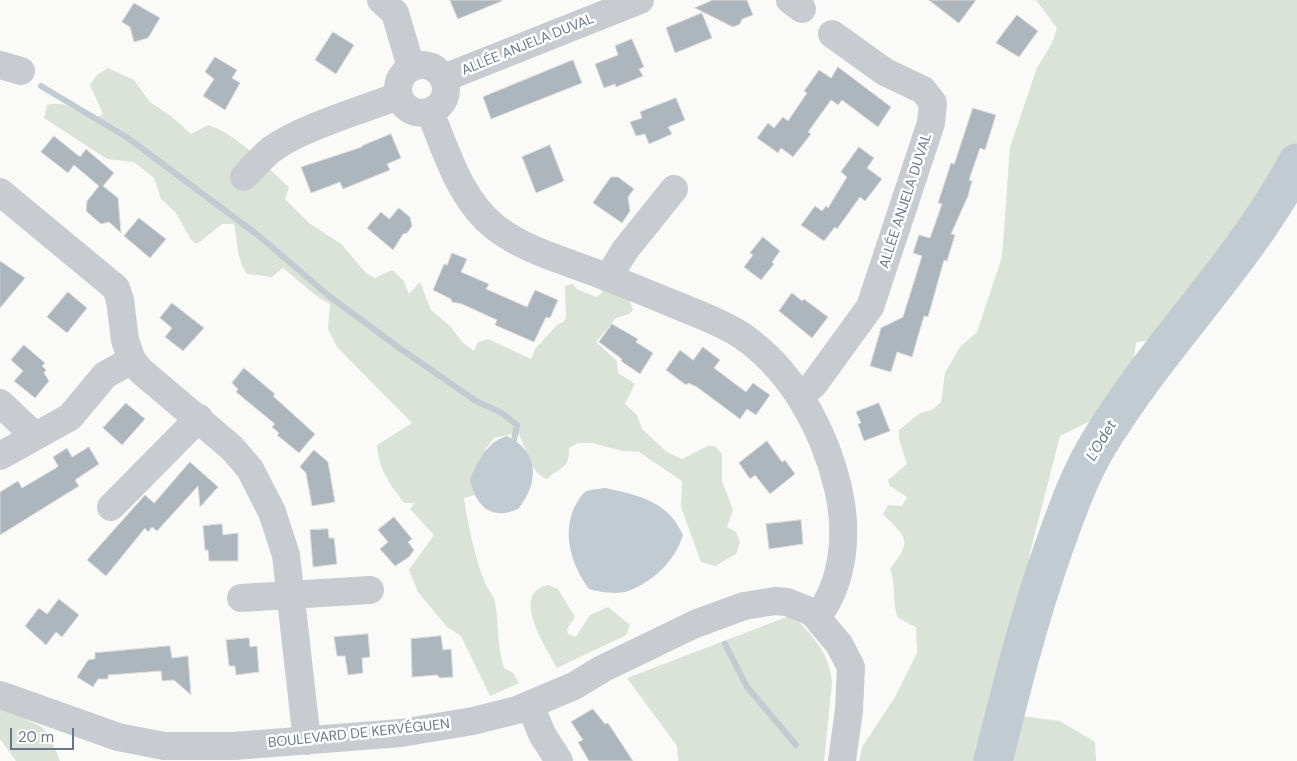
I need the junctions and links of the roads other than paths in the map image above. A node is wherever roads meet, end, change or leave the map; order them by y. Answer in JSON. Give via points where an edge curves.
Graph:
{"nodes":[{"id":1,"x":382,"y":0,"type":"edge"},
{"id":2,"x":640,"y":0,"type":"edge"},
{"id":3,"x":832,"y":34,"type":"dead end"},
{"id":4,"x":411,"y":68,"type":"junction"},
{"id":5,"x":444,"y":78,"type":"junction"},
{"id":6,"x":398,"y":96,"type":"junction"},
{"id":7,"x":430,"y":112,"type":"junction"},
{"id":8,"x":244,"y":177,"type":"dead end"},
{"id":9,"x":674,"y":189,"type":"dead end"},
{"id":10,"x":0,"y":192,"type":"edge"},
{"id":11,"x":608,"y":278,"type":"junction"},
{"id":12,"x":132,"y":360,"type":"junction"},
{"id":13,"x":800,"y":397,"type":"junction"},
{"id":14,"x":0,"y":403,"type":"edge"},
{"id":15,"x":199,"y":418,"type":"junction"},
{"id":16,"x":35,"y":436,"type":"junction"},
{"id":17,"x":0,"y":456,"type":"edge"},
{"id":18,"x":111,"y":506,"type":"dead end"},
{"id":19,"x":370,"y":590,"type":"dead end"},
{"id":20,"x":290,"y":595,"type":"junction"},
{"id":21,"x":241,"y":598,"type":"dead end"},
{"id":22,"x":817,"y":617,"type":"junction"},
{"id":23,"x":0,"y":695,"type":"edge"},
{"id":24,"x":530,"y":706,"type":"junction"},
{"id":25,"x":306,"y":741,"type":"junction"},
{"id":26,"x":164,"y":753,"type":"edge"},
{"id":27,"x":558,"y":761,"type":"edge"},
{"id":28,"x":842,"y":761,"type":"edge"}],
"edges":[{"from":1,"to":4,"type":"street","via":[[396,13]]},
{"from":2,"to":5,"type":"street","name":"ALLÉE ANJELA DUVAL"},
{"from":3,"to":13,"type":"street","name":"ALLÉE ANJELA DUVAL","via":[[885,72],[922,90],[934,108],[870,307],[814,384]]},
{"from":4,"to":5,"type":"street","via":[[426,65],[440,72]]},
{"from":4,"to":6,"type":"street","via":[[401,77]]},
{"from":5,"to":7,"type":"street","via":[[444,99]]},
{"from":6,"to":7,"type":"street","via":[[411,110],[422,114]]},
{"from":6,"to":8,"type":"street","via":[[280,145]]},
{"from":7,"to":11,"type":"street","via":[[466,195],[483,217],[520,244]]},
{"from":9,"to":11,"type":"street","via":[[625,250]]},
{"from":10,"to":12,"type":"street","via":[[116,288]]},
{"from":11,"to":13,"type":"street","via":[[705,316],[740,335],[768,358]]},
{"from":12,"to":15,"type":"street"},
{"from":12,"to":16,"type":"street","via":[[105,375],[70,417]]},
{"from":13,"to":22,"type":"street","via":[[829,455],[842,511],[843,542],[836,584]]},
{"from":14,"to":16,"type":"street"},
{"from":15,"to":18,"type":"street"},
{"from":15,"to":20,"type":"street","via":[[232,448],[259,484],[286,555]]},
{"from":16,"to":17,"type":"street"},
{"from":19,"to":20,"type":"street"},
{"from":20,"to":21,"type":"street"},
{"from":20,"to":25,"type":"street"},
{"from":22,"to":24,"type":"street","name":"BOULEVARD DE KERVÉGUEN","via":[[803,606],[787,602],[744,606],[695,624]]},
{"from":22,"to":28,"type":"street","name":"BOULEVARD DE KERVÉGUEN","via":[[839,644],[851,667]]},
{"from":23,"to":26,"type":"street","name":"BOULEVARD DE KERVÉGUEN"},
{"from":24,"to":25,"type":"street","name":"BOULEVARD DE KERVÉGUEN","via":[[498,716],[434,728]]},
{"from":24,"to":27,"type":"street"},
{"from":25,"to":26,"type":"street","name":"BOULEVARD DE KERVÉGUEN"}]}
